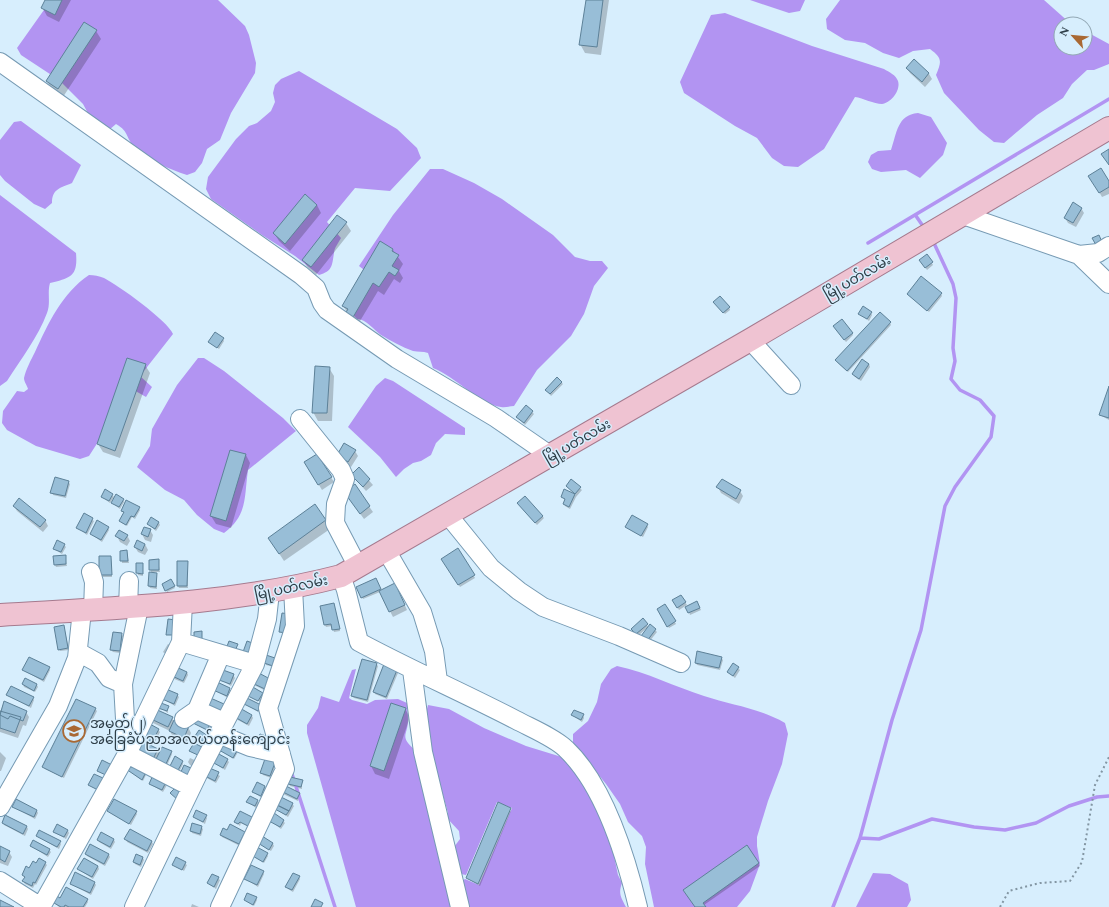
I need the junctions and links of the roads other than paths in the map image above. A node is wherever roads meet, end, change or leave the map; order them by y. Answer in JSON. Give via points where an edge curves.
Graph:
{"nodes":[{"id":1,"x":0,"y":62,"type":"edge"},
{"id":2,"x":1109,"y":128,"type":"edge"},
{"id":3,"x":963,"y":215,"type":"junction"},
{"id":4,"x":1109,"y":246,"type":"edge"},
{"id":5,"x":1079,"y":254,"type":"junction"},
{"id":6,"x":1109,"y":284,"type":"edge"},
{"id":7,"x":750,"y":340,"type":"junction"},
{"id":8,"x":791,"y":385,"type":"dead end"},
{"id":9,"x":300,"y":419,"type":"dead end"},
{"id":10,"x":551,"y":456,"type":"junction"},
{"id":11,"x":448,"y":515,"type":"junction"},
{"id":12,"x":386,"y":550,"type":"junction"},
{"id":13,"x":349,"y":571,"type":"junction"},
{"id":14,"x":90,"y":572,"type":"dead end"},
{"id":15,"x":129,"y":582,"type":"dead end"},
{"id":16,"x":292,"y":588,"type":"junction"},
{"id":17,"x":270,"y":592,"type":"junction"},
{"id":18,"x":184,"y":603,"type":"junction"},
{"id":19,"x":134,"y":608,"type":"junction"},
{"id":20,"x":88,"y":610,"type":"junction"},
{"id":21,"x":0,"y":615,"type":"edge"},
{"id":22,"x":181,"y":642,"type":"junction"},
{"id":23,"x":78,"y":652,"type":"junction"},
{"id":24,"x":222,"y":654,"type":"junction"},
{"id":25,"x":681,"y":663,"type":"dead end"},
{"id":26,"x":255,"y":664,"type":"junction"},
{"id":27,"x":412,"y":670,"type":"junction"},
{"id":28,"x":438,"y":681,"type":"junction"},
{"id":29,"x":123,"y":684,"type":"junction"},
{"id":30,"x":221,"y":728,"type":"junction"},
{"id":31,"x":127,"y":754,"type":"junction"},
{"id":32,"x":281,"y":754,"type":"junction"},
{"id":33,"x":191,"y":787,"type":"junction"},
{"id":34,"x":0,"y":807,"type":"edge"},
{"id":35,"x":0,"y":882,"type":"edge"},
{"id":36,"x":41,"y":907,"type":"edge"},
{"id":37,"x":134,"y":907,"type":"edge"},
{"id":38,"x":220,"y":907,"type":"edge"},
{"id":39,"x":460,"y":907,"type":"edge"},
{"id":40,"x":638,"y":907,"type":"edge"}],
"edges":[{"from":1,"to":10,"type":"street","via":[[301,275],[316,288],[328,310],[397,359],[496,418]]},
{"from":2,"to":3,"type":"main road","name":"မြို့ပတ်လမ်း"},
{"from":3,"to":5,"type":"street"},
{"from":3,"to":7,"type":"main road","name":"မြို့ပတ်လမ်း"},
{"from":4,"to":5,"type":"street","via":[[1098,252]]},
{"from":5,"to":6,"type":"street"},
{"from":7,"to":8,"type":"street"},
{"from":7,"to":10,"type":"main road","name":"မြို့ပတ်လမ်း"},
{"from":9,"to":13,"type":"street","via":[[341,470],[345,479],[336,504],[335,523]]},
{"from":10,"to":11,"type":"main road","name":"မြို့ပတ်လမ်း"},
{"from":11,"to":12,"type":"main road","name":"မြို့ပတ်လမ်း"},
{"from":11,"to":25,"type":"street","via":[[491,568],[543,608],[612,633]]},
{"from":12,"to":13,"type":"main road","name":"မြို့ပတ်လမ်း"},
{"from":12,"to":28,"type":"street","via":[[422,612],[434,651]]},
{"from":13,"to":16,"type":"main road","name":"မြို့ပတ်လမ်း"},
{"from":13,"to":27,"type":"street","via":[[346,590],[359,642]]},
{"from":14,"to":20,"type":"street","via":[[94,582]]},
{"from":15,"to":19,"type":"street"},
{"from":16,"to":17,"type":"main road","name":"မြို့ပတ်လမ်း"},
{"from":16,"to":32,"type":"street","via":[[295,626],[268,708]]},
{"from":17,"to":18,"type":"main road","name":"မြို့ပတ်လမ်း"},
{"from":17,"to":26,"type":"street","via":[[267,619]]},
{"from":18,"to":19,"type":"main road","name":"မြို့ပတ်လမ်း"},
{"from":18,"to":22,"type":"street"},
{"from":19,"to":20,"type":"main road","name":"မြို့ပတ်လမ်း"},
{"from":19,"to":29,"type":"street"},
{"from":20,"to":21,"type":"main road","name":"မြို့ပတ်လမ်း"},
{"from":20,"to":23,"type":"street"},
{"from":22,"to":24,"type":"street"},
{"from":22,"to":31,"type":"street"},
{"from":23,"to":29,"type":"street","via":[[98,663],[109,678]]},
{"from":23,"to":34,"type":"street","via":[[58,706]]},
{"from":24,"to":26,"type":"street"},
{"from":24,"to":30,"type":"street","via":[[190,714]]},
{"from":26,"to":30,"type":"street"},
{"from":27,"to":28,"type":"street"},
{"from":27,"to":39,"type":"street","via":[[423,752]]},
{"from":28,"to":40,"type":"street","via":[[538,732],[565,748],[576,760],[605,806],[633,884]]},
{"from":29,"to":31,"type":"street"},
{"from":30,"to":32,"type":"street","via":[[250,747]]},
{"from":30,"to":33,"type":"street"},
{"from":31,"to":33,"type":"street"},
{"from":31,"to":36,"type":"street"},
{"from":32,"to":38,"type":"street","via":[[286,769]]},
{"from":33,"to":37,"type":"street"},
{"from":35,"to":36,"type":"street"}]}
